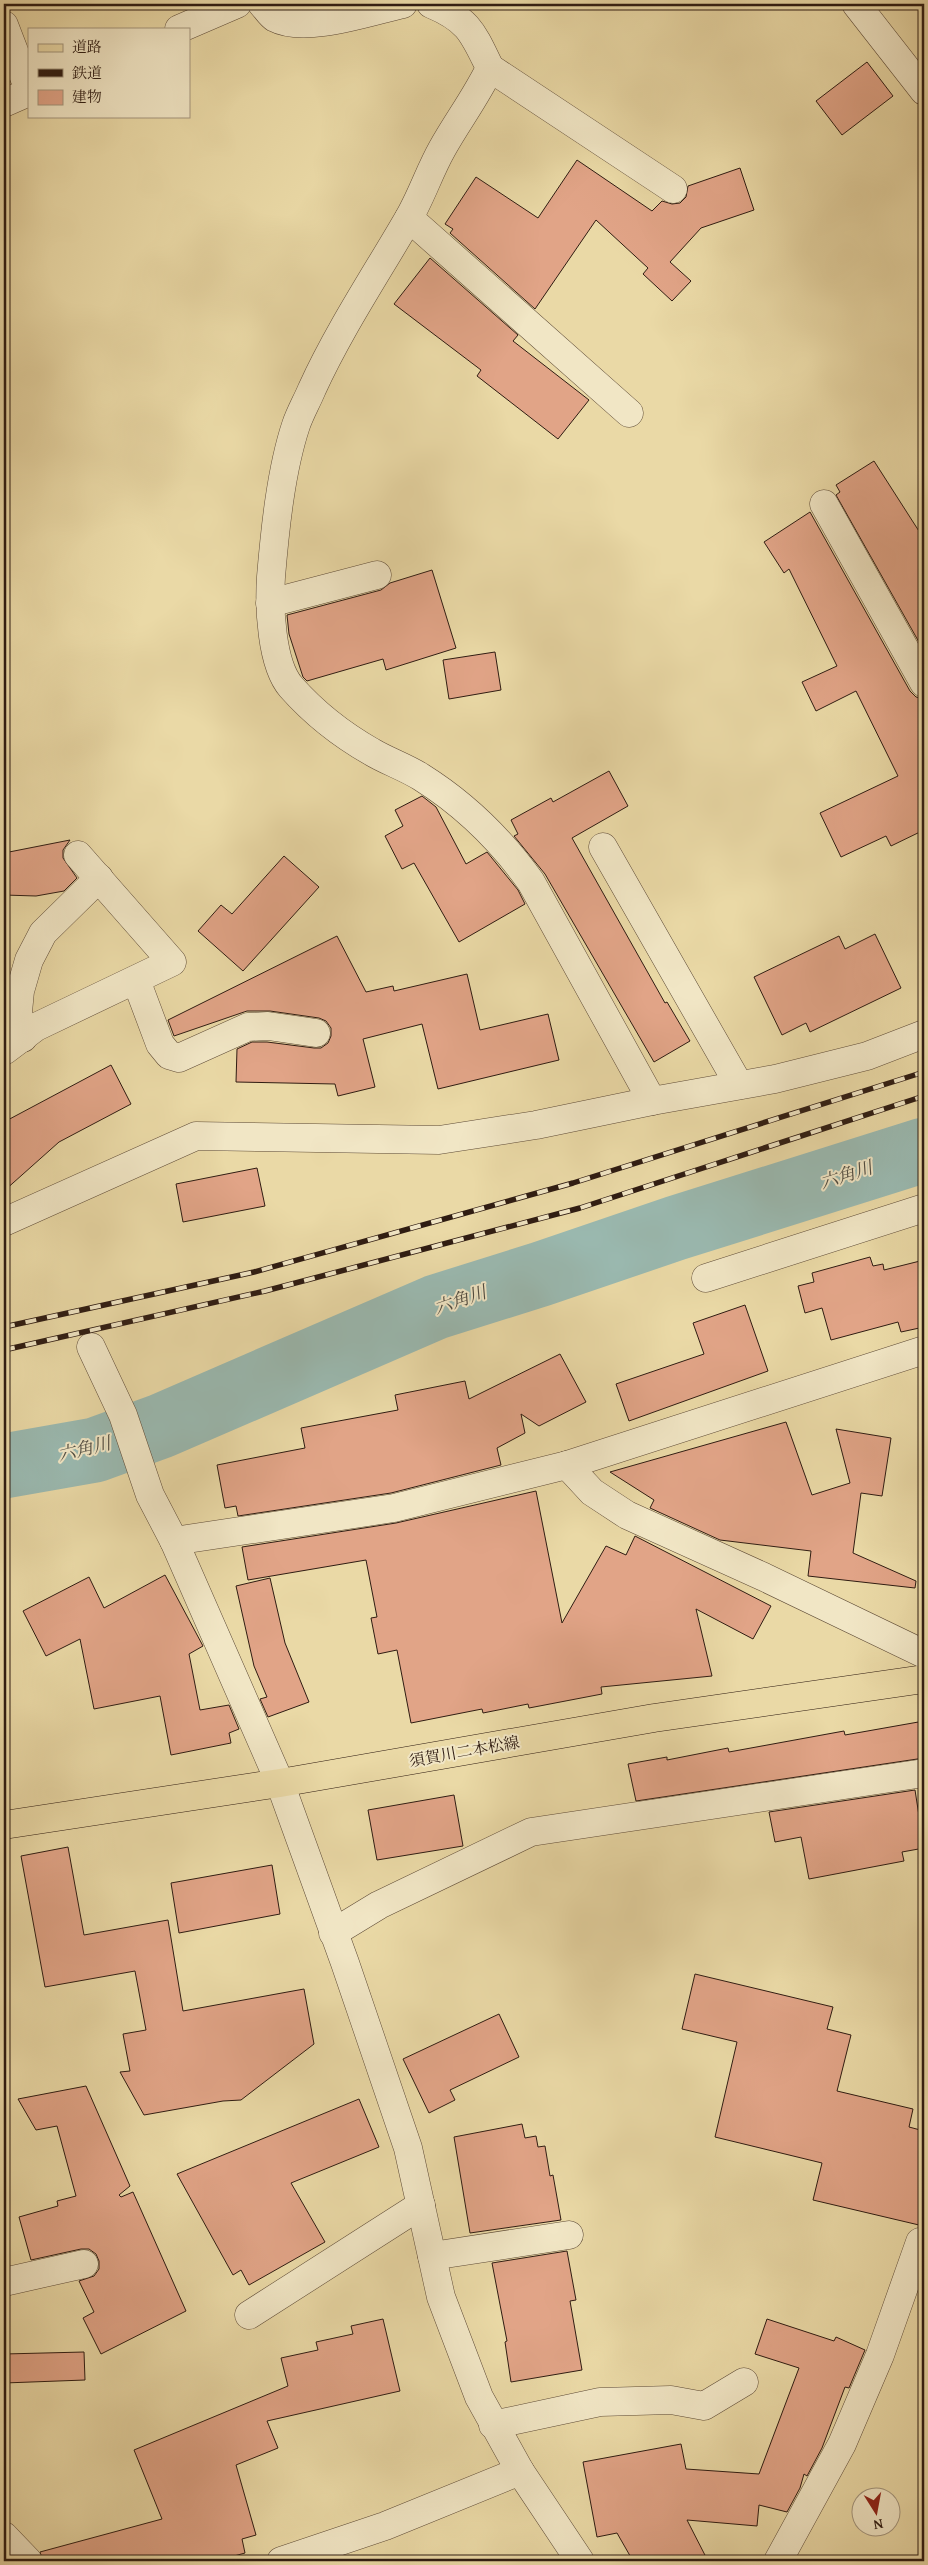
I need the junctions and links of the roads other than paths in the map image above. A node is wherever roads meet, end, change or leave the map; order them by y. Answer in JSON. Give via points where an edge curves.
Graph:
{"nodes":[{"id":1,"x":237,"y":4,"type":"edge"},
{"id":2,"x":262,"y":4,"type":"edge"},
{"id":3,"x":403,"y":4,"type":"edge"},
{"id":4,"x":431,"y":4,"type":"edge"},
{"id":5,"x":856,"y":4,"type":"edge"},
{"id":6,"x":4,"y":25,"type":"edge"},
{"id":7,"x":181,"y":28,"type":"edge"},
{"id":8,"x":490,"y":68,"type":"junction"},
{"id":9,"x":28,"y":88,"type":"edge"},
{"id":10,"x":28,"y":91,"type":"edge"},
{"id":11,"x":924,"y":91,"type":"edge"},
{"id":12,"x":4,"y":103,"type":"edge"},
{"id":13,"x":673,"y":189,"type":"dead end"},
{"id":14,"x":409,"y":218,"type":"junction"},
{"id":15,"x":629,"y":413,"type":"dead end"},
{"id":16,"x":824,"y":504,"type":"dead end"},
{"id":17,"x":377,"y":575,"type":"dead end"},
{"id":18,"x":270,"y":603,"type":"junction"},
{"id":19,"x":924,"y":683,"type":"edge"},
{"id":20,"x":603,"y":847,"type":"dead end"},
{"id":21,"x":78,"y":855,"type":"dead end"},
{"id":22,"x":99,"y":878,"type":"junction"},
{"id":23,"x":136,"y":980,"type":"junction"},
{"id":24,"x":316,"y":1033,"type":"dead end"},
{"id":25,"x":924,"y":1034,"type":"edge"},
{"id":26,"x":13,"y":1045,"type":"edge"},
{"id":27,"x":739,"y":1085,"type":"junction"},
{"id":28,"x":652,"y":1101,"type":"junction"},
{"id":29,"x":924,"y":1208,"type":"edge"},
{"id":30,"x":4,"y":1222,"type":"edge"},
{"id":31,"x":706,"y":1278,"type":"dead end"},
{"id":32,"x":91,"y":1348,"type":"dead end"},
{"id":33,"x":924,"y":1350,"type":"edge"},
{"id":34,"x":567,"y":1465,"type":"junction"},
{"id":35,"x":174,"y":1541,"type":"junction"},
{"id":36,"x":924,"y":1654,"type":"edge"},
{"id":37,"x":924,"y":1679,"type":"edge"},
{"id":38,"x":924,"y":1773,"type":"edge"},
{"id":39,"x":280,"y":1783,"type":"junction"},
{"id":40,"x":4,"y":1826,"type":"edge"},
{"id":41,"x":334,"y":1933,"type":"junction"},
{"id":42,"x":421,"y":2205,"type":"junction"},
{"id":43,"x":569,"y":2235,"type":"dead end"},
{"id":44,"x":920,"y":2242,"type":"dead end"},
{"id":45,"x":432,"y":2256,"type":"junction"},
{"id":46,"x":84,"y":2264,"type":"dead end"},
{"id":47,"x":4,"y":2282,"type":"edge"},
{"id":48,"x":249,"y":2315,"type":"dead end"},
{"id":49,"x":744,"y":2382,"type":"dead end"},
{"id":50,"x":493,"y":2425,"type":"junction"},
{"id":51,"x":520,"y":2472,"type":"junction"},
{"id":52,"x":4,"y":2536,"type":"edge"},
{"id":53,"x":28,"y":2561,"type":"edge"},
{"id":54,"x":281,"y":2561,"type":"edge"},
{"id":55,"x":580,"y":2561,"type":"edge"},
{"id":56,"x":778,"y":2561,"type":"edge"}],
"edges":[{"from":1,"to":7,"type":"street"},
{"from":2,"to":3,"type":"street","via":[[274,17],[300,24]]},
{"from":4,"to":8,"type":"street","via":[[461,19]]},
{"from":5,"to":11,"type":"street"},
{"from":6,"to":9,"type":"street"},
{"from":8,"to":13,"type":"street"},
{"from":8,"to":14,"type":"street","via":[[475,99],[442,149]]},
{"from":10,"to":12,"type":"street"},
{"from":14,"to":15,"type":"street"},
{"from":14,"to":18,"type":"street","via":[[354,307],[296,424],[276,532]]},
{"from":16,"to":19,"type":"street"},
{"from":17,"to":18,"type":"street"},
{"from":18,"to":28,"type":"street","via":[[278,657],[288,684],[305,702],[372,752],[420,776],[493,834],[509,851],[531,882]]},
{"from":20,"to":27,"type":"street"},
{"from":21,"to":22,"type":"street"},
{"from":22,"to":23,"type":"street","via":[[172,962]]},
{"from":22,"to":26,"type":"street","via":[[43,933],[29,960],[20,990]]},
{"from":23,"to":24,"type":"street","via":[[160,1044],[169,1055],[179,1058],[248,1027],[268,1026]]},
{"from":23,"to":26,"type":"street","via":[[36,1028]]},
{"from":25,"to":27,"type":"street","via":[[867,1056]]},
{"from":27,"to":28,"type":"street"},
{"from":28,"to":30,"type":"street","via":[[536,1125],[439,1140],[196,1136]]},
{"from":29,"to":31,"type":"street"},
{"from":32,"to":35,"type":"street","via":[[123,1415],[150,1495]]},
{"from":33,"to":34,"type":"street"},
{"from":34,"to":35,"type":"street","via":[[394,1508]]},
{"from":34,"to":36,"type":"street","via":[[592,1492],[627,1515]]},
{"from":35,"to":39,"type":"street"},
{"from":37,"to":39,"type":"main road","name":"須賀川二本松線","via":[[654,1718]]},
{"from":38,"to":41,"type":"street","via":[[531,1832],[379,1905]]},
{"from":39,"to":40,"type":"main road","name":"須賀川二本松線"},
{"from":39,"to":41,"type":"street"},
{"from":41,"to":42,"type":"street","via":[[408,2148]]},
{"from":42,"to":45,"type":"street"},
{"from":42,"to":48,"type":"street"},
{"from":43,"to":45,"type":"street"},
{"from":44,"to":56,"type":"street","via":[[880,2355],[842,2444]]},
{"from":45,"to":50,"type":"street","via":[[441,2297]]},
{"from":46,"to":47,"type":"street"},
{"from":49,"to":50,"type":"street","via":[[704,2406],[671,2400],[600,2402]]},
{"from":50,"to":51,"type":"street"},
{"from":51,"to":54,"type":"street","via":[[385,2526]]},
{"from":51,"to":55,"type":"street"},
{"from":52,"to":53,"type":"street"}]}
